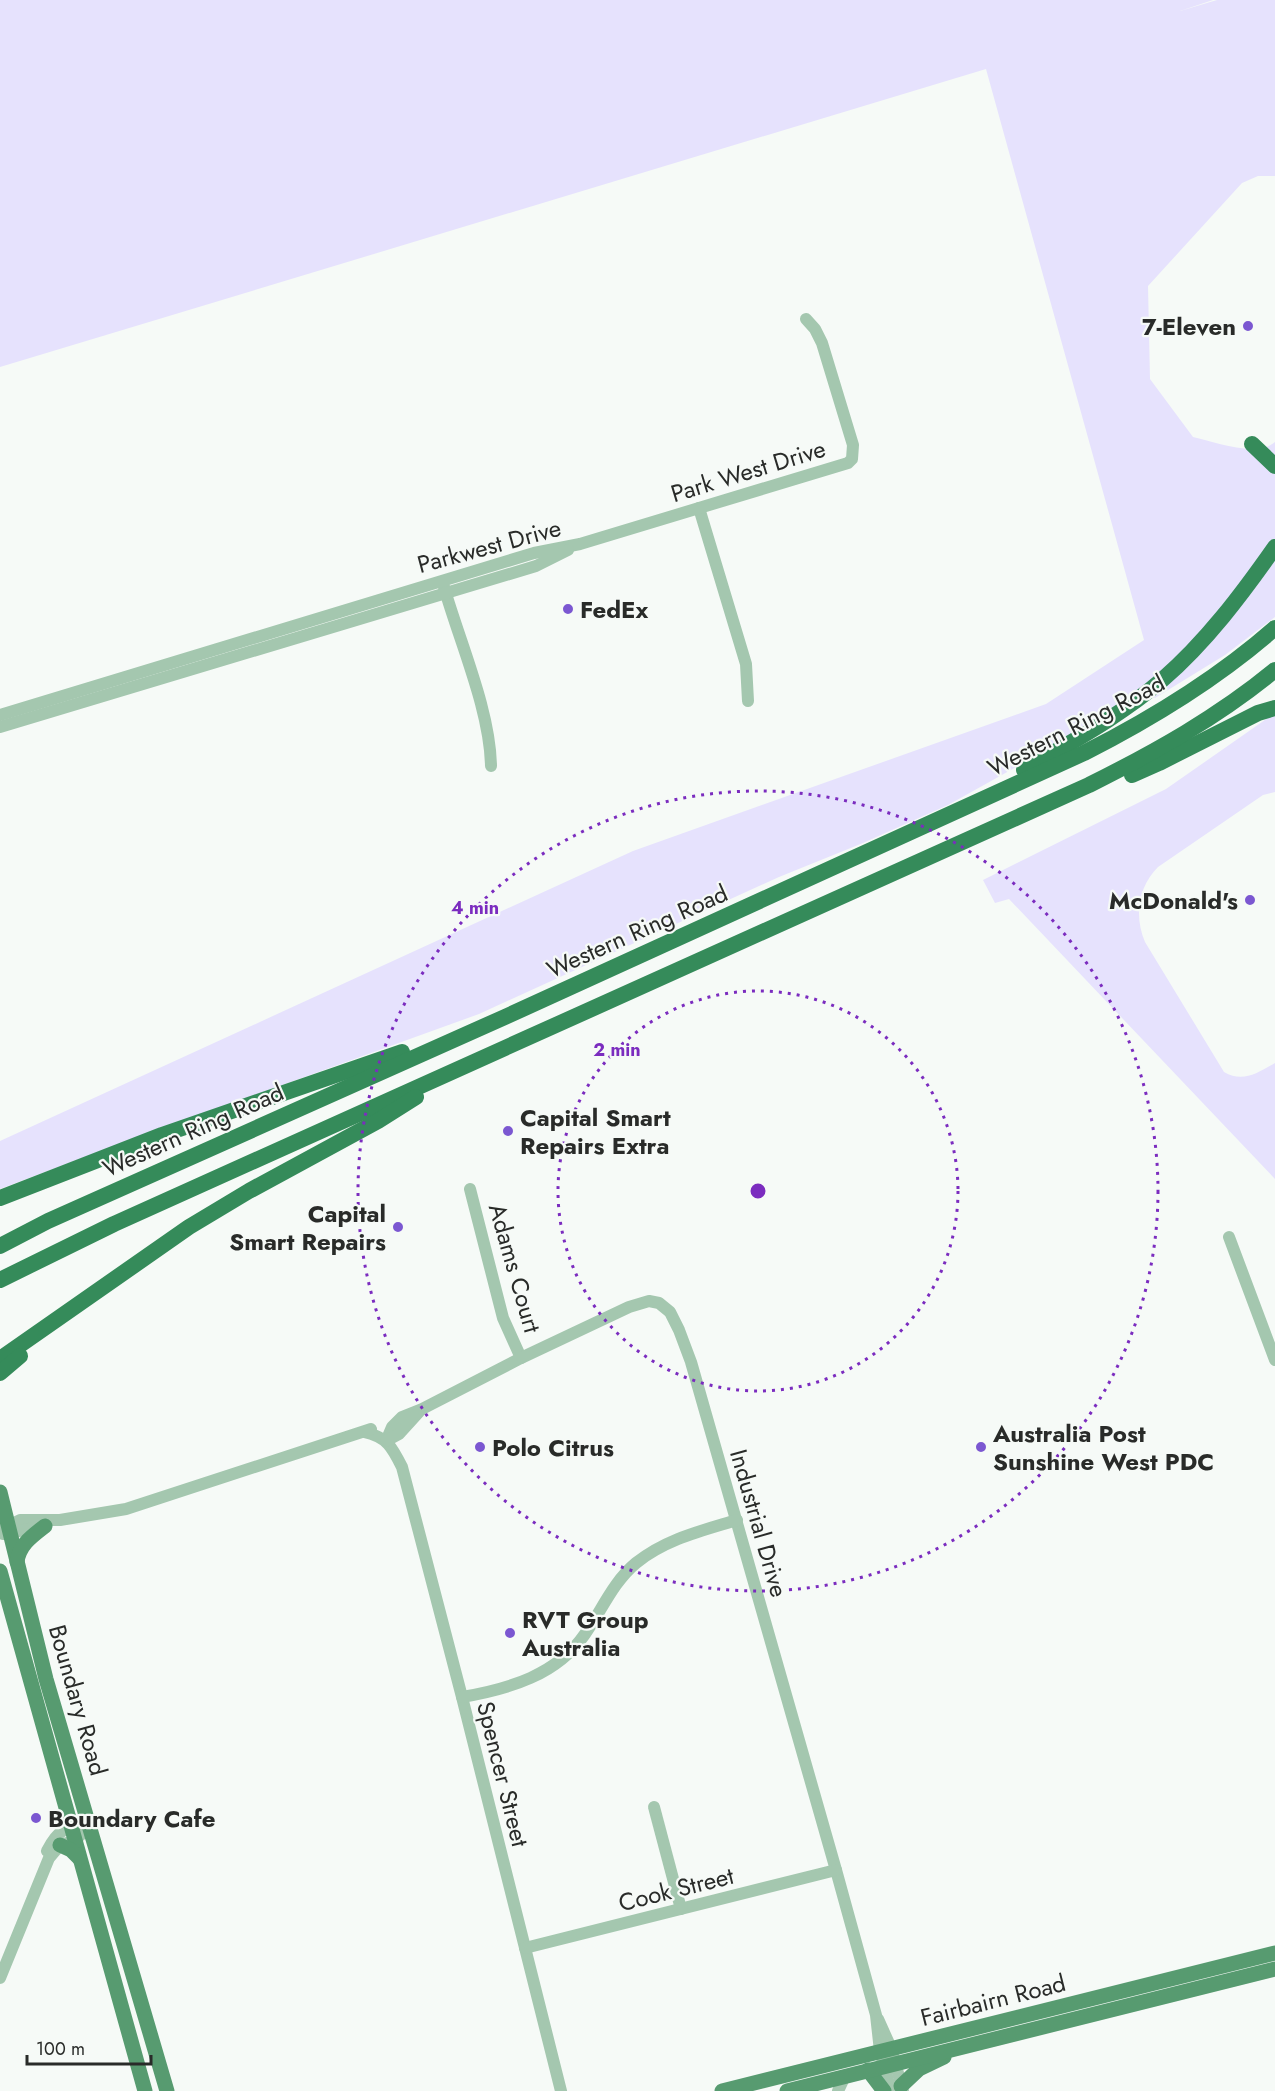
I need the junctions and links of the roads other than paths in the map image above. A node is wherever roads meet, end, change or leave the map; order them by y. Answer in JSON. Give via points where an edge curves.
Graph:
{"nodes":[{"id":1,"x":806,"y":319,"type":"dead end"},
{"id":2,"x":1252,"y":444,"type":"dead end"},
{"id":3,"x":1275,"y":466,"type":"edge"},
{"id":4,"x":699,"y":508,"type":"junction"},
{"id":5,"x":580,"y":544,"type":"junction"},
{"id":6,"x":1275,"y":546,"type":"edge"},
{"id":7,"x":442,"y":580,"type":"junction"},
{"id":8,"x":446,"y":593,"type":"junction"},
{"id":9,"x":1275,"y":628,"type":"edge"},
{"id":10,"x":1275,"y":670,"type":"edge"},
{"id":11,"x":748,"y":700,"type":"dead end"},
{"id":12,"x":1275,"y":708,"type":"edge"},
{"id":13,"x":0,"y":715,"type":"edge"},
{"id":14,"x":0,"y":727,"type":"edge"},
{"id":15,"x":491,"y":766,"type":"dead end"},
{"id":16,"x":945,"y":816,"type":"junction"},
{"id":17,"x":920,"y":862,"type":"junction"},
{"id":18,"x":505,"y":1017,"type":"junction"},
{"id":19,"x":467,"y":1065,"type":"junction"},
{"id":20,"x":470,"y":1189,"type":"dead end"},
{"id":21,"x":0,"y":1198,"type":"edge"},
{"id":22,"x":1229,"y":1237,"type":"dead end"},
{"id":23,"x":0,"y":1246,"type":"edge"},
{"id":24,"x":0,"y":1280,"type":"edge"},
{"id":25,"x":99,"y":1290,"type":"junction"},
{"id":26,"x":1270,"y":1332,"type":"edge"},
{"id":27,"x":521,"y":1358,"type":"junction"},
{"id":28,"x":0,"y":1359,"type":"edge"},
{"id":29,"x":1275,"y":1360,"type":"edge"},
{"id":30,"x":0,"y":1373,"type":"edge"},
{"id":31,"x":390,"y":1437,"type":"junction"},
{"id":32,"x":0,"y":1492,"type":"edge"},
{"id":33,"x":60,"y":1520,"type":"junction"},
{"id":34,"x":737,"y":1520,"type":"junction"},
{"id":35,"x":45,"y":1526,"type":"junction"},
{"id":36,"x":4,"y":1531,"type":"edge"},
{"id":37,"x":17,"y":1562,"type":"junction"},
{"id":38,"x":0,"y":1570,"type":"edge"},
{"id":39,"x":462,"y":1698,"type":"junction"},
{"id":40,"x":654,"y":1807,"type":"dead end"},
{"id":41,"x":90,"y":1826,"type":"junction"},
{"id":42,"x":66,"y":1832,"type":"junction"},
{"id":43,"x":836,"y":1870,"type":"junction"},
{"id":44,"x":681,"y":1909,"type":"junction"},
{"id":45,"x":525,"y":1948,"type":"junction"},
{"id":46,"x":1275,"y":1953,"type":"edge"},
{"id":47,"x":1275,"y":1969,"type":"edge"},
{"id":48,"x":0,"y":1978,"type":"edge"},
{"id":49,"x":956,"y":2048,"type":"junction"},
{"id":50,"x":887,"y":2057,"type":"junction"},
{"id":51,"x":868,"y":2070,"type":"junction"},
{"id":52,"x":845,"y":2076,"type":"junction"},
{"id":53,"x":898,"y":2089,"type":"edge"},
{"id":54,"x":146,"y":2091,"type":"edge"},
{"id":55,"x":167,"y":2091,"type":"edge"},
{"id":56,"x":561,"y":2091,"type":"edge"},
{"id":57,"x":722,"y":2091,"type":"edge"},
{"id":58,"x":787,"y":2091,"type":"edge"},
{"id":59,"x":837,"y":2091,"type":"edge"},
{"id":60,"x":884,"y":2091,"type":"edge"}],
"edges":[{"from":1,"to":4,"type":"street","name":"Park West Drive","via":[[822,343],[853,445],[852,459]]},
{"from":2,"to":3,"type":"highway"},
{"from":4,"to":5,"type":"street","name":"Park West Drive"},
{"from":4,"to":11,"type":"street","via":[[746,664]]},
{"from":5,"to":7,"type":"street","name":"Parkwest Drive"},
{"from":5,"to":8,"type":"street","name":"Parkwest Drive","via":[[536,566]]},
{"from":6,"to":16,"type":"highway","via":[[1199,644],[1161,681],[1100,725]]},
{"from":7,"to":8,"type":"street"},
{"from":7,"to":13,"type":"street","name":"Parkwest Drive"},
{"from":8,"to":14,"type":"street","name":"Parkwest Drive"},
{"from":8,"to":15,"type":"street","via":[[484,718]]},
{"from":9,"to":16,"type":"highway","name":"Western Ring Road","via":[[1239,659],[1166,709],[1084,753]]},
{"from":10,"to":17,"type":"highway","via":[[1168,745]]},
{"from":12,"to":17,"type":"highway","via":[[1160,763]]},
{"from":16,"to":18,"type":"highway","name":"Western Ring Road"},
{"from":17,"to":19,"type":"highway"},
{"from":18,"to":21,"type":"highway","via":[[162,1135]]},
{"from":18,"to":23,"type":"highway","name":"Western Ring Road"},
{"from":19,"to":24,"type":"highway"},
{"from":19,"to":25,"type":"highway","via":[[378,1121],[197,1221]]},
{"from":20,"to":27,"type":"street","name":"Adams Court","via":[[503,1318]]},
{"from":22,"to":26,"type":"street"},
{"from":25,"to":28,"type":"highway"},
{"from":25,"to":30,"type":"highway"},
{"from":26,"to":29,"type":"street"},
{"from":27,"to":31,"type":"street","name":"Industrial Drive","via":[[402,1417]]},
{"from":27,"to":34,"type":"street","name":"Industrial Drive","via":[[628,1307],[649,1301],[659,1303],[670,1312],[680,1330]]},
{"from":31,"to":33,"type":"street","via":[[364,1432],[141,1505]]},
{"from":31,"to":39,"type":"street","name":"Spencer Street","via":[[402,1467]]},
{"from":32,"to":36,"type":"main road","name":"Boundary Road"},
{"from":33,"to":35,"type":"street"},
{"from":33,"to":36,"type":"street","via":[[20,1520]]},
{"from":34,"to":39,"type":"street","via":[[672,1540],[635,1564],[611,1591],[584,1635],[555,1665],[524,1682]]},
{"from":34,"to":43,"type":"street","name":"Industrial Drive"},
{"from":35,"to":36,"type":"street"},
{"from":35,"to":37,"type":"main road","via":[[25,1543]]},
{"from":36,"to":37,"type":"main road","name":"Boundary Road"},
{"from":37,"to":41,"type":"main road","name":"Boundary Road","via":[[46,1679]]},
{"from":38,"to":42,"type":"main road","name":"Boundary Road"},
{"from":39,"to":45,"type":"street","name":"Spencer Street"},
{"from":40,"to":44,"type":"street"},
{"from":41,"to":42,"type":"street"},
{"from":41,"to":55,"type":"main road","name":"Boundary Road"},
{"from":42,"to":48,"type":"street","via":[[47,1851]]},
{"from":42,"to":54,"type":"main road","via":[[71,1850],[80,1858]]},
{"from":43,"to":44,"type":"street","name":"Cook Street"},
{"from":43,"to":50,"type":"street","name":"Industrial Drive","via":[[876,2015],[884,2028]]},
{"from":44,"to":45,"type":"street","name":"Cook Street"},
{"from":45,"to":56,"type":"street","name":"Spencer Street"},
{"from":46,"to":50,"type":"main road","name":"Fairbairn Road"},
{"from":47,"to":49,"type":"main road","name":"Fairbairn Road"},
{"from":49,"to":50,"type":"main road","name":"Fairbairn Road"},
{"from":49,"to":53,"type":"main road","via":[[919,2069]]},
{"from":50,"to":51,"type":"main road","name":"Fairbairn Road"},
{"from":50,"to":53,"type":"street","name":"Industrial Drive"},
{"from":50,"to":57,"type":"main road","name":"Fairbairn Road"},
{"from":51,"to":52,"type":"main road","name":"Fairbairn Road"},
{"from":51,"to":60,"type":"main road"},
{"from":52,"to":58,"type":"main road","name":"Fairbairn Road"},
{"from":52,"to":59,"type":"street"}]}
